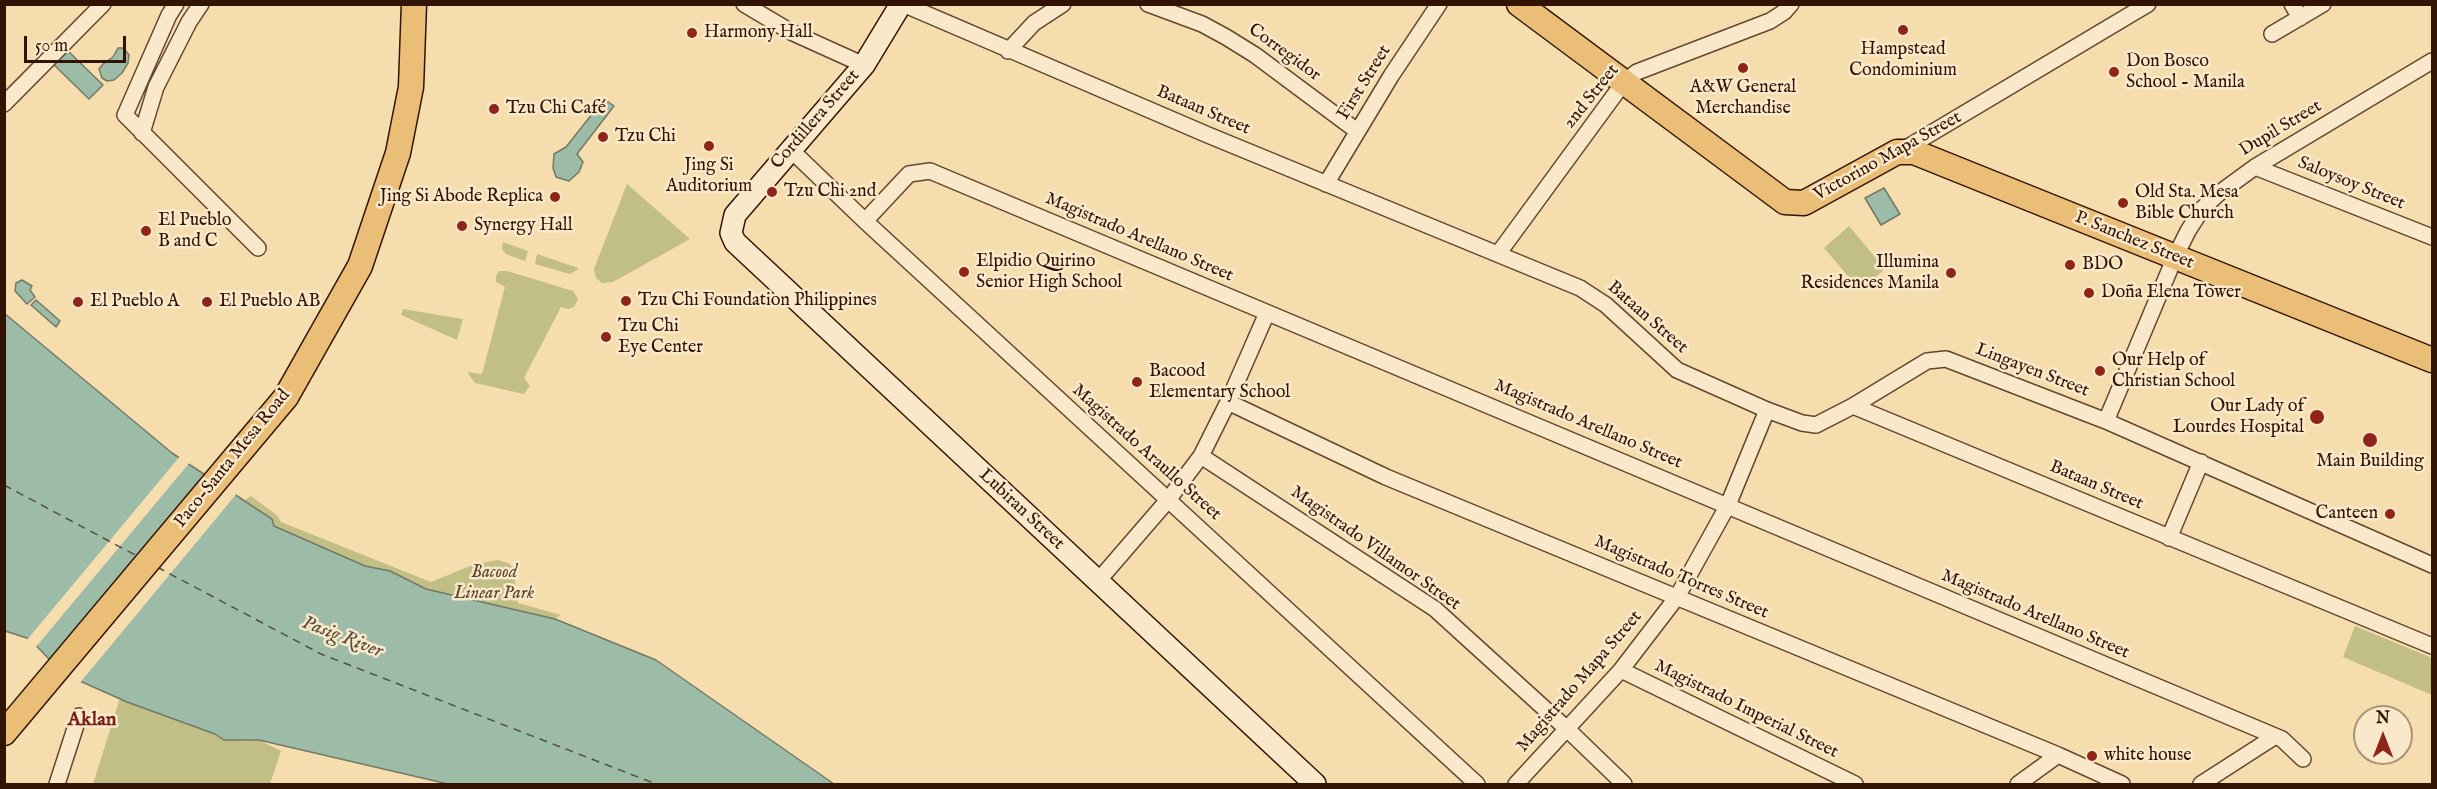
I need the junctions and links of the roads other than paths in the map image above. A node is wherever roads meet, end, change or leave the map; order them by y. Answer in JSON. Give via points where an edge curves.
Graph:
{"nodes":[{"id":1,"x":103,"y":4,"type":"edge"},
{"id":2,"x":176,"y":4,"type":"edge"},
{"id":3,"x":201,"y":4,"type":"edge"},
{"id":4,"x":414,"y":4,"type":"edge"},
{"id":5,"x":744,"y":4,"type":"edge"},
{"id":6,"x":902,"y":4,"type":"edge"},
{"id":7,"x":1063,"y":4,"type":"edge"},
{"id":8,"x":1149,"y":4,"type":"edge"},
{"id":9,"x":1439,"y":4,"type":"edge"},
{"id":10,"x":1520,"y":4,"type":"edge"},
{"id":11,"x":1791,"y":4,"type":"edge"},
{"id":12,"x":2148,"y":4,"type":"edge"},
{"id":13,"x":2292,"y":4,"type":"edge"},
{"id":14,"x":2323,"y":4,"type":"edge"},
{"id":15,"x":2300,"y":18,"type":"junction"},
{"id":16,"x":2272,"y":34,"type":"dead end"},
{"id":17,"x":1008,"y":51,"type":"junction"},
{"id":18,"x":2433,"y":61,"type":"edge"},
{"id":19,"x":864,"y":65,"type":"junction"},
{"id":20,"x":1624,"y":82,"type":"junction"},
{"id":21,"x":4,"y":104,"type":"edge"},
{"id":22,"x":1357,"y":131,"type":"junction"},
{"id":23,"x":142,"y":133,"type":"junction"},
{"id":24,"x":790,"y":149,"type":"junction"},
{"id":25,"x":1902,"y":151,"type":"junction"},
{"id":26,"x":2255,"y":167,"type":"junction"},
{"id":27,"x":1326,"y":184,"type":"junction"},
{"id":28,"x":865,"y":221,"type":"junction"},
{"id":29,"x":731,"y":233,"type":"joint"},
{"id":30,"x":2429,"y":233,"type":"edge"},
{"id":31,"x":258,"y":248,"type":"dead end"},
{"id":32,"x":1498,"y":254,"type":"junction"},
{"id":33,"x":2175,"y":257,"type":"junction"},
{"id":34,"x":1268,"y":313,"type":"junction"},
{"id":35,"x":2433,"y":360,"type":"edge"},
{"id":36,"x":1228,"y":402,"type":"junction"},
{"id":37,"x":1853,"y":406,"type":"junction"},
{"id":38,"x":1767,"y":410,"type":"junction"},
{"id":39,"x":2106,"y":421,"type":"junction"},
{"id":40,"x":1201,"y":456,"type":"junction"},
{"id":41,"x":2200,"y":462,"type":"junction"},
{"id":42,"x":1168,"y":500,"type":"junction"},
{"id":43,"x":1728,"y":505,"type":"junction"},
{"id":44,"x":2169,"y":538,"type":"junction"},
{"id":45,"x":2433,"y":565,"type":"edge"},
{"id":46,"x":1098,"y":581,"type":"junction"},
{"id":47,"x":1677,"y":597,"type":"junction"},
{"id":48,"x":2433,"y":646,"type":"edge"},
{"id":49,"x":1621,"y":670,"type":"junction"},
{"id":50,"x":79,"y":716,"type":"dead end"},
{"id":51,"x":1567,"y":729,"type":"junction"},
{"id":52,"x":4,"y":733,"type":"edge"},
{"id":53,"x":2274,"y":737,"type":"junction"},
{"id":54,"x":2058,"y":755,"type":"junction"},
{"id":55,"x":2303,"y":759,"type":"dead end"},
{"id":56,"x":1843,"y":783,"type":"edge"},
{"id":57,"x":57,"y":784,"type":"edge"},
{"id":58,"x":1315,"y":784,"type":"edge"},
{"id":59,"x":1477,"y":784,"type":"edge"},
{"id":60,"x":1516,"y":784,"type":"edge"},
{"id":61,"x":1623,"y":784,"type":"edge"},
{"id":62,"x":2018,"y":784,"type":"edge"},
{"id":63,"x":2122,"y":784,"type":"edge"},
{"id":64,"x":2201,"y":784,"type":"edge"}],
"edges":[{"from":1,"to":21,"type":"street"},
{"from":2,"to":23,"type":"street","via":[[124,115]]},
{"from":3,"to":23,"type":"street","via":[[156,87]]},
{"from":4,"to":52,"type":"main road","name":"Paco-Santa Mesa Road","via":[[411,87],[398,153],[360,266],[286,397]]},
{"from":5,"to":19,"type":"street","via":[[792,32]]},
{"from":6,"to":17,"type":"street","name":"Bataan Street"},
{"from":6,"to":19,"type":"main road","name":"Cordillera Street"},
{"from":7,"to":17,"type":"street","via":[[1034,22]]},
{"from":8,"to":22,"type":"street","name":"Corregidor","via":[[1226,37]]},
{"from":9,"to":22,"type":"street","name":"First Street"},
{"from":10,"to":20,"type":"main road","name":"Victorino Mapa Street"},
{"from":11,"to":20,"type":"street","name":"2nd Street","via":[[1770,21],[1637,72]]},
{"from":12,"to":25,"type":"street","name":"Victorino Mapa Street"},
{"from":13,"to":15,"type":"street"},
{"from":14,"to":15,"type":"street"},
{"from":15,"to":16,"type":"street"},
{"from":17,"to":27,"type":"street","name":"Bataan Street"},
{"from":18,"to":26,"type":"street","name":"Dupil Street"},
{"from":19,"to":24,"type":"main road","name":"Cordillera Street"},
{"from":20,"to":25,"type":"main road","name":"Victorino Mapa Street","via":[[1785,202],[1804,203]]},
{"from":20,"to":32,"type":"street","name":"2nd Street"},
{"from":22,"to":27,"type":"street","name":"First Street"},
{"from":23,"to":31,"type":"street"},
{"from":24,"to":28,"type":"street","name":"Magistrado Araullo Street"},
{"from":24,"to":29,"type":"main road","name":"Cordillera Street","via":[[735,215]]},
{"from":25,"to":33,"type":"main road","name":"P. Sanchez Street","via":[[1914,152]]},
{"from":26,"to":30,"type":"street","name":"Saloysoy Street"},
{"from":26,"to":33,"type":"street","name":"Dupil Street","via":[[2202,209]]},
{"from":27,"to":32,"type":"street","name":"Bataan Street"},
{"from":28,"to":34,"type":"street","name":"Magistrado Arellano Street","via":[[909,174],[930,171]]},
{"from":28,"to":42,"type":"street","name":"Magistrado Araullo Street"},
{"from":29,"to":46,"type":"main road","name":"Lubiran Street","via":[[742,250]]},
{"from":32,"to":38,"type":"street","name":"Bataan Street","via":[[1593,296],[1677,370]]},
{"from":33,"to":35,"type":"main road","name":"P. Sanchez Street"},
{"from":33,"to":39,"type":"street","name":"Dupil Street"},
{"from":34,"to":36,"type":"street"},
{"from":34,"to":43,"type":"street","name":"Magistrado Arellano Street"},
{"from":36,"to":40,"type":"street"},
{"from":36,"to":47,"type":"street","name":"Magistrado Torres Street","via":[[1386,477]]},
{"from":37,"to":38,"type":"street","name":"Bataan Street","via":[[1816,424]]},
{"from":37,"to":39,"type":"street","name":"Lingayen Street","via":[[1926,361],[1939,358]]},
{"from":37,"to":44,"type":"street","name":"Bataan Street"},
{"from":38,"to":43,"type":"street","name":"Magistrado Mapa Street"},
{"from":39,"to":41,"type":"street","name":"Lingayen Street"},
{"from":40,"to":42,"type":"street"},
{"from":40,"to":51,"type":"street","name":"Magistrado Villamor Street","via":[[1435,609]]},
{"from":41,"to":44,"type":"street"},
{"from":41,"to":45,"type":"street","name":"Lingayen Street"},
{"from":42,"to":46,"type":"street"},
{"from":42,"to":59,"type":"street","name":"Magistrado Araullo Street"},
{"from":43,"to":47,"type":"street","name":"Magistrado Mapa Street"},
{"from":43,"to":53,"type":"street","name":"Magistrado Arellano Street"},
{"from":44,"to":48,"type":"street","name":"Bataan Street"},
{"from":46,"to":58,"type":"main road","name":"Lubiran Street"},
{"from":47,"to":49,"type":"street","name":"Magistrado Mapa Street"},
{"from":47,"to":54,"type":"street","name":"Magistrado Torres Street"},
{"from":49,"to":51,"type":"street","name":"Magistrado Mapa Street"},
{"from":49,"to":56,"type":"street","name":"Magistrado Imperial Street"},
{"from":50,"to":57,"type":"street"},
{"from":51,"to":60,"type":"street","name":"Magistrado Mapa Street"},
{"from":51,"to":61,"type":"street","name":"Magistrado Villamor Street"},
{"from":53,"to":55,"type":"street","name":"Magistrado Arellano Street"},
{"from":53,"to":64,"type":"street"},
{"from":54,"to":62,"type":"street"},
{"from":54,"to":63,"type":"street","name":"Magistrado Torres Street"}]}
